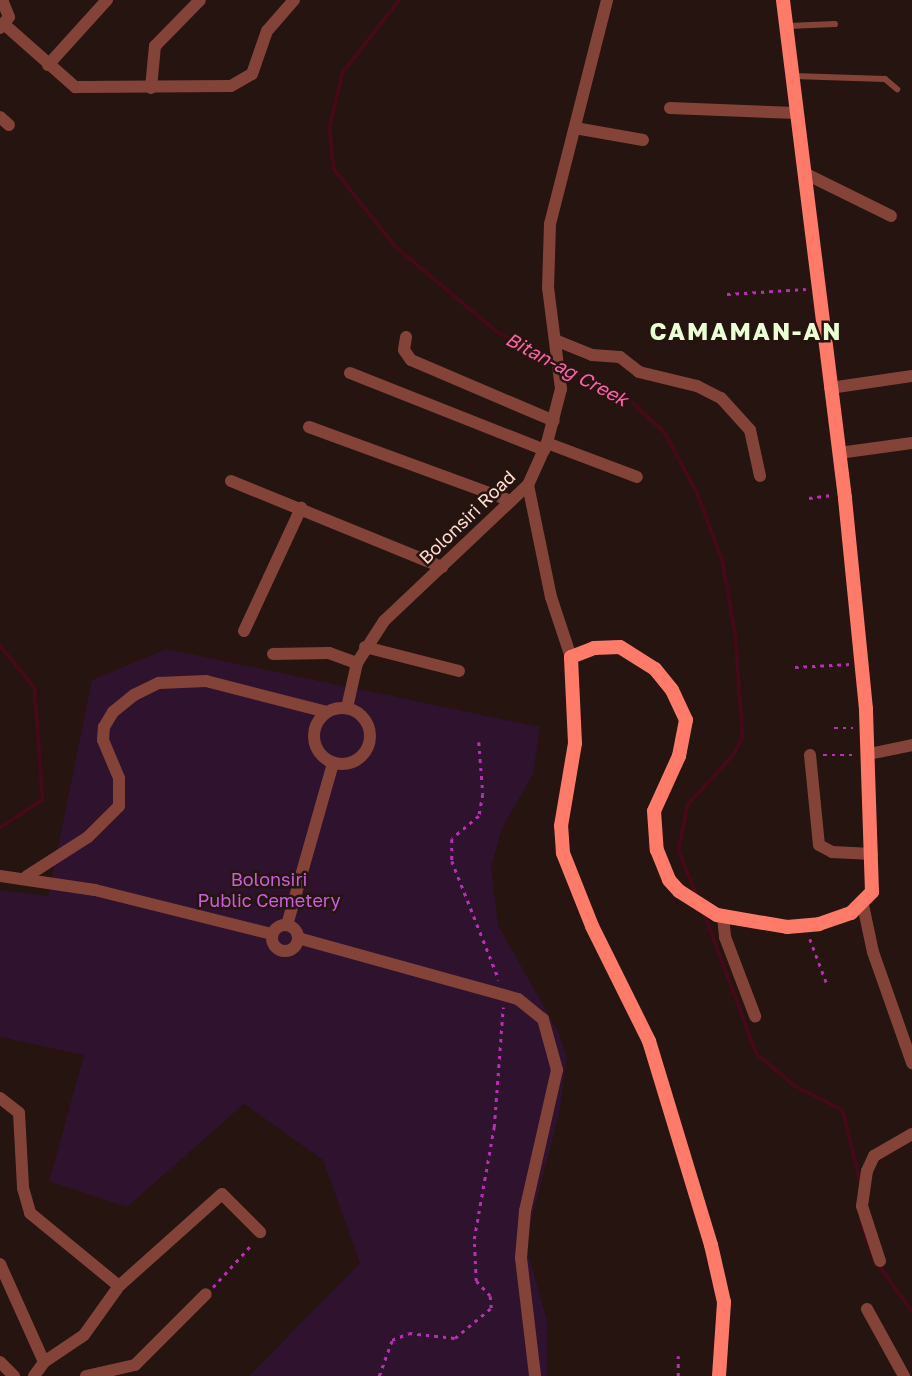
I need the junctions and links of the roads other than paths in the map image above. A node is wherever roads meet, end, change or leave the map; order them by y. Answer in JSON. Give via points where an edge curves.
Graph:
{"nodes":[{"id":1,"x":4,"y":0,"type":"edge"},
{"id":2,"x":107,"y":0,"type":"edge"},
{"id":3,"x":200,"y":0,"type":"edge"},
{"id":4,"x":294,"y":0,"type":"edge"},
{"id":5,"x":607,"y":0,"type":"edge"},
{"id":6,"x":782,"y":0,"type":"edge"},
{"id":7,"x":835,"y":24,"type":"dead end"},
{"id":8,"x":786,"y":26,"type":"junction"},
{"id":9,"x":2,"y":27,"type":"edge"},
{"id":10,"x":48,"y":65,"type":"junction"},
{"id":11,"x":793,"y":76,"type":"junction"},
{"id":12,"x":150,"y":88,"type":"junction"},
{"id":13,"x":897,"y":89,"type":"dead end"},
{"id":14,"x":670,"y":108,"type":"dead end"},
{"id":15,"x":796,"y":113,"type":"junction"},
{"id":16,"x":575,"y":128,"type":"junction"},
{"id":17,"x":642,"y":140,"type":"dead end"},
{"id":18,"x":804,"y":173,"type":"junction"},
{"id":19,"x":891,"y":216,"type":"dead end"},
{"id":20,"x":406,"y":337,"type":"dead end"},
{"id":21,"x":555,"y":345,"type":"junction"},
{"id":22,"x":350,"y":373,"type":"dead end"},
{"id":23,"x":912,"y":376,"type":"edge"},
{"id":24,"x":830,"y":388,"type":"junction"},
{"id":25,"x":554,"y":421,"type":"junction"},
{"id":26,"x":309,"y":427,"type":"dead end"},
{"id":27,"x":912,"y":443,"type":"edge"},
{"id":28,"x":545,"y":446,"type":"junction"},
{"id":29,"x":839,"y":453,"type":"junction"},
{"id":30,"x":637,"y":477,"type":"dead end"},
{"id":31,"x":760,"y":477,"type":"dead end"},
{"id":32,"x":231,"y":481,"type":"dead end"},
{"id":33,"x":528,"y":485,"type":"junction"},
{"id":34,"x":511,"y":501,"type":"junction"},
{"id":35,"x":302,"y":508,"type":"junction"},
{"id":36,"x":442,"y":567,"type":"junction"},
{"id":37,"x":244,"y":631,"type":"dead end"},
{"id":38,"x":365,"y":647,"type":"junction"},
{"id":39,"x":273,"y":654,"type":"dead end"},
{"id":40,"x":571,"y":657,"type":"junction"},
{"id":41,"x":357,"y":663,"type":"junction"},
{"id":42,"x":459,"y":671,"type":"dead end"},
{"id":43,"x":346,"y":708,"type":"junction"},
{"id":44,"x":327,"y":712,"type":"junction"},
{"id":45,"x":912,"y":744,"type":"edge"},
{"id":46,"x":869,"y":754,"type":"junction"},
{"id":47,"x":810,"y":755,"type":"road end"},
{"id":48,"x":333,"y":763,"type":"junction"},
{"id":49,"x":872,"y":854,"type":"junction"},
{"id":50,"x":0,"y":876,"type":"edge"},
{"id":51,"x":27,"y":876,"type":"junction"},
{"id":52,"x":863,"y":905,"type":"junction"},
{"id":53,"x":710,"y":912,"type":"junction"},
{"id":54,"x":287,"y":925,"type":"junction"},
{"id":55,"x":272,"y":934,"type":"junction"},
{"id":56,"x":298,"y":938,"type":"junction"},
{"id":57,"x":755,"y":1016,"type":"dead end"},
{"id":58,"x":912,"y":1063,"type":"edge"},
{"id":59,"x":0,"y":1098,"type":"edge"},
{"id":60,"x":912,"y":1134,"type":"edge"},
{"id":61,"x":260,"y":1232,"type":"road end"},
{"id":62,"x":880,"y":1261,"type":"dead end"},
{"id":63,"x":0,"y":1264,"type":"edge"},
{"id":64,"x":119,"y":1286,"type":"junction"},
{"id":65,"x":206,"y":1294,"type":"road end"},
{"id":66,"x":867,"y":1309,"type":"dead end"},
{"id":67,"x":0,"y":1362,"type":"edge"},
{"id":68,"x":44,"y":1362,"type":"junction"},
{"id":69,"x":14,"y":1376,"type":"edge"},
{"id":70,"x":34,"y":1376,"type":"edge"},
{"id":71,"x":86,"y":1376,"type":"edge"},
{"id":72,"x":535,"y":1376,"type":"edge"},
{"id":73,"x":719,"y":1376,"type":"edge"},
{"id":74,"x":904,"y":1376,"type":"edge"}],
"edges":[{"from":1,"to":9,"type":"street","via":[[9,11]]},
{"from":2,"to":10,"type":"street"},
{"from":3,"to":12,"type":"street","via":[[155,46]]},
{"from":4,"to":12,"type":"street","via":[[267,31],[252,74],[238,85]]},
{"from":5,"to":16,"type":"street","name":"Bolonsiri Road"},
{"from":6,"to":8,"type":"main road"},
{"from":7,"to":8,"type":"lane"},
{"from":8,"to":11,"type":"main road"},
{"from":9,"to":10,"type":"street"},
{"from":10,"to":12,"type":"street","via":[[75,88]]},
{"from":11,"to":13,"type":"lane","via":[[885,79]]},
{"from":11,"to":15,"type":"main road"},
{"from":14,"to":15,"type":"street"},
{"from":15,"to":18,"type":"main road"},
{"from":16,"to":17,"type":"street"},
{"from":16,"to":21,"type":"street","name":"Bolonsiri Road","via":[[550,224],[548,288]]},
{"from":18,"to":19,"type":"street"},
{"from":18,"to":24,"type":"main road"},
{"from":20,"to":25,"type":"street","via":[[404,350],[411,360]]},
{"from":21,"to":25,"type":"street","name":"Bolonsiri Road","via":[[561,373]]},
{"from":21,"to":31,"type":"street","via":[[620,357],[639,372],[697,386],[721,398],[745,420]]},
{"from":22,"to":28,"type":"street"},
{"from":23,"to":24,"type":"street"},
{"from":24,"to":29,"type":"main road"},
{"from":25,"to":28,"type":"street","name":"Bolonsiri Road"},
{"from":26,"to":34,"type":"street"},
{"from":27,"to":29,"type":"street"},
{"from":28,"to":30,"type":"street"},
{"from":28,"to":33,"type":"street","name":"Bolonsiri Road"},
{"from":29,"to":46,"type":"main road"},
{"from":32,"to":35,"type":"street"},
{"from":33,"to":34,"type":"street","name":"Bolonsiri Road"},
{"from":33,"to":40,"type":"street","via":[[551,597]]},
{"from":34,"to":36,"type":"street","name":"Bolonsiri Road"},
{"from":35,"to":36,"type":"street"},
{"from":35,"to":37,"type":"street"},
{"from":36,"to":38,"type":"street","name":"Bolonsiri Road","via":[[397,606]]},
{"from":38,"to":41,"type":"street","name":"Bolonsiri Road"},
{"from":38,"to":42,"type":"street"},
{"from":39,"to":41,"type":"street","via":[[329,653]]},
{"from":40,"to":53,"type":"main road","via":[[594,648],[620,647],[654,669],[681,705],[686,720],[684,737],[657,798],[654,828],[669,880]]},
{"from":40,"to":73,"type":"main road","via":[[575,743],[572,781],[562,814],[564,853],[664,1083],[724,1302]]},
{"from":41,"to":43,"type":"street","name":"Bolonsiri Road"},
{"from":43,"to":44,"type":"street"},
{"from":43,"to":48,"type":"street","via":[[364,718],[370,741],[357,760]]},
{"from":44,"to":48,"type":"street","via":[[317,724],[314,739],[320,754]]},
{"from":44,"to":51,"type":"street","via":[[206,681],[159,683],[134,695],[113,712],[104,727],[103,740],[119,778],[119,807],[88,837]]},
{"from":45,"to":46,"type":"street"},
{"from":46,"to":49,"type":"main road"},
{"from":47,"to":49,"type":"street","via":[[819,845],[832,852]]},
{"from":48,"to":54,"type":"street"},
{"from":49,"to":52,"type":"main road","via":[[872,892]]},
{"from":50,"to":51,"type":"street"},
{"from":51,"to":55,"type":"street"},
{"from":52,"to":53,"type":"main road","via":[[807,925],[765,925]]},
{"from":52,"to":58,"type":"street","via":[[873,952]]},
{"from":53,"to":57,"type":"street","via":[[725,937]]},
{"from":54,"to":55,"type":"street"},
{"from":54,"to":56,"type":"street"},
{"from":55,"to":56,"type":"street","via":[[272,943],[283,952],[295,947]]},
{"from":56,"to":72,"type":"street","via":[[503,994],[537,1012],[549,1035],[557,1070],[525,1211],[521,1258]]},
{"from":59,"to":64,"type":"street","via":[[19,1114],[23,1188],[30,1213]]},
{"from":60,"to":62,"type":"street","via":[[874,1156],[867,1171],[862,1206]]},
{"from":61,"to":64,"type":"street","via":[[222,1194]]},
{"from":63,"to":68,"type":"street"},
{"from":64,"to":68,"type":"street","via":[[84,1335]]},
{"from":65,"to":71,"type":"street","via":[[135,1365]]},
{"from":66,"to":74,"type":"street"},
{"from":67,"to":69,"type":"street"},
{"from":68,"to":70,"type":"street"}]}
